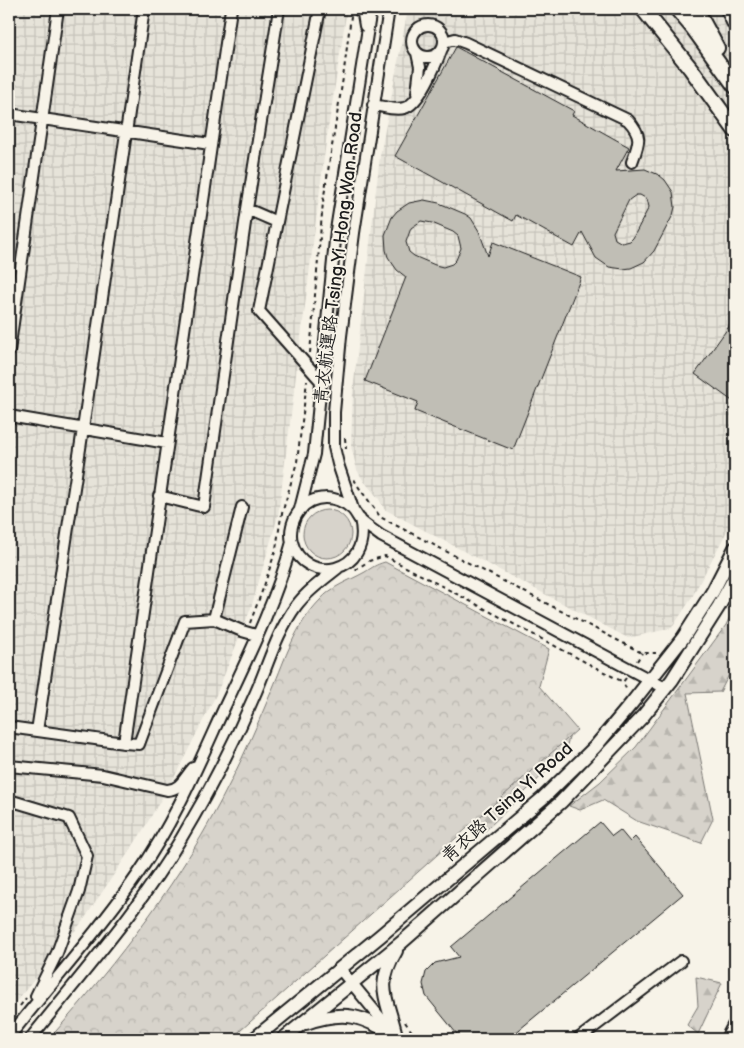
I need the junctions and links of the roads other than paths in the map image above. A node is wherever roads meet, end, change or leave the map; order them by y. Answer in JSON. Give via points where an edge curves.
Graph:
{"nodes":[{"id":1,"x":58,"y":9,"type":"edge"},
{"id":2,"x":144,"y":9,"type":"edge"},
{"id":3,"x":231,"y":9,"type":"edge"},
{"id":4,"x":279,"y":9,"type":"edge"},
{"id":5,"x":320,"y":9,"type":"edge"},
{"id":6,"x":358,"y":9,"type":"edge"},
{"id":7,"x":371,"y":9,"type":"edge"},
{"id":8,"x":388,"y":9,"type":"edge"},
{"id":9,"x":643,"y":9,"type":"edge"},
{"id":10,"x":677,"y":9,"type":"edge"},
{"id":11,"x":696,"y":9,"type":"edge"},
{"id":12,"x":728,"y":9,"type":"edge"},
{"id":13,"x":735,"y":24,"type":"edge"},
{"id":14,"x":366,"y":37,"type":"junction"},
{"id":15,"x":443,"y":46,"type":"junction"},
{"id":16,"x":417,"y":53,"type":"junction"},
{"id":17,"x":735,"y":84,"type":"edge"},
{"id":18,"x":417,"y":97,"type":"junction"},
{"id":19,"x":373,"y":105,"type":"junction"},
{"id":20,"x":9,"y":114,"type":"edge"},
{"id":21,"x":42,"y":119,"type":"junction"},
{"id":22,"x":735,"y":130,"type":"edge"},
{"id":23,"x":126,"y":132,"type":"junction"},
{"id":24,"x":210,"y":144,"type":"junction"},
{"id":25,"x":632,"y":162,"type":"dead end"},
{"id":26,"x":248,"y":209,"type":"junction"},
{"id":27,"x":277,"y":222,"type":"junction"},
{"id":28,"x":9,"y":351,"type":"edge"},
{"id":29,"x":320,"y":380,"type":"junction"},
{"id":30,"x":9,"y":416,"type":"edge"},
{"id":31,"x":83,"y":429,"type":"junction"},
{"id":32,"x":167,"y":443,"type":"junction"},
{"id":33,"x":159,"y":496,"type":"junction"},
{"id":34,"x":242,"y":507,"type":"dead end"},
{"id":35,"x":300,"y":509,"type":"junction"},
{"id":36,"x":353,"y":509,"type":"junction"},
{"id":37,"x":360,"y":519,"type":"junction"},
{"id":38,"x":381,"y":536,"type":"junction"},
{"id":39,"x":292,"y":542,"type":"junction"},
{"id":40,"x":362,"y":543,"type":"junction"},
{"id":41,"x":735,"y":548,"type":"edge"},
{"id":42,"x":339,"y":567,"type":"junction"},
{"id":43,"x":735,"y":577,"type":"edge"},
{"id":44,"x":214,"y":619,"type":"junction"},
{"id":45,"x":251,"y":633,"type":"junction"},
{"id":46,"x":650,"y":679,"type":"junction"},
{"id":47,"x":665,"y":688,"type":"junction"},
{"id":48,"x":9,"y":726,"type":"edge"},
{"id":49,"x":38,"y":731,"type":"junction"},
{"id":50,"x":124,"y":744,"type":"junction"},
{"id":51,"x":200,"y":760,"type":"junction"},
{"id":52,"x":9,"y":766,"type":"edge"},
{"id":53,"x":9,"y":800,"type":"edge"},
{"id":54,"x":401,"y":943,"type":"junction"},
{"id":55,"x":681,"y":961,"type":"dead end"},
{"id":56,"x":340,"y":969,"type":"junction"},
{"id":57,"x":350,"y":983,"type":"junction"},
{"id":58,"x":22,"y":1020,"type":"junction"},
{"id":59,"x":299,"y":1026,"type":"junction"},
{"id":60,"x":735,"y":1026,"type":"edge"},
{"id":61,"x":9,"y":1037,"type":"edge"},
{"id":62,"x":397,"y":1038,"type":"edge"},
{"id":63,"x":30,"y":1039,"type":"edge"},
{"id":64,"x":254,"y":1039,"type":"edge"},
{"id":65,"x":282,"y":1039,"type":"edge"},
{"id":66,"x":578,"y":1039,"type":"edge"},
{"id":67,"x":728,"y":1039,"type":"edge"}],
"edges":[{"from":1,"to":21,"type":"street"},
{"from":2,"to":23,"type":"street"},
{"from":3,"to":24,"type":"street"},
{"from":4,"to":26,"type":"street"},
{"from":5,"to":27,"type":"street"},
{"from":6,"to":14,"type":"street","via":[[363,14]]},
{"from":7,"to":14,"type":"street","name":"青衣航運路 Tsing Yi Hong Wan Road"},
{"from":8,"to":19,"type":"street","name":"青衣航運路 Tsing Yi Hong Wan Road"},
{"from":9,"to":22,"type":"highway"},
{"from":10,"to":17,"type":"highway"},
{"from":11,"to":17,"type":"highway"},
{"from":12,"to":13,"type":"highway"},
{"from":14,"to":29,"type":"street","name":"青衣航運路 Tsing Yi Hong Wan Road","via":[[336,230]]},
{"from":15,"to":16,"type":"street","via":[[433,57]]},
{"from":15,"to":16,"type":"street","via":[[444,36],[437,28],[422,26],[412,38]]},
{"from":15,"to":18,"type":"street"},
{"from":15,"to":25,"type":"street","via":[[455,40],[466,43],[628,120],[639,138]]},
{"from":16,"to":18,"type":"street","via":[[420,67]]},
{"from":18,"to":19,"type":"street","via":[[412,105],[403,109]]},
{"from":19,"to":36,"type":"street","name":"青衣航運路 Tsing Yi Hong Wan Road","via":[[354,233],[334,412],[334,447]]},
{"from":20,"to":21,"type":"street"},
{"from":21,"to":23,"type":"street"},
{"from":21,"to":28,"type":"street"},
{"from":23,"to":24,"type":"street"},
{"from":23,"to":31,"type":"street"},
{"from":24,"to":32,"type":"street"},
{"from":26,"to":27,"type":"street"},
{"from":26,"to":33,"type":"street","via":[[204,507]]},
{"from":27,"to":29,"type":"street","via":[[260,311]]},
{"from":29,"to":35,"type":"street","name":"青衣航運路 Tsing Yi Hong Wan Road","via":[[314,454]]},
{"from":30,"to":31,"type":"street"},
{"from":31,"to":32,"type":"street"},
{"from":31,"to":49,"type":"street"},
{"from":32,"to":33,"type":"street"},
{"from":33,"to":50,"type":"street"},
{"from":34,"to":44,"type":"street"},
{"from":35,"to":36,"type":"street","via":[[321,498],[333,498]]},
{"from":35,"to":39,"type":"street","via":[[292,524]]},
{"from":36,"to":37,"type":"street"},
{"from":37,"to":38,"type":"street"},
{"from":37,"to":40,"type":"street"},
{"from":38,"to":40,"type":"street"},
{"from":38,"to":46,"type":"street"},
{"from":39,"to":42,"type":"street","via":[[296,553],[315,568]]},
{"from":39,"to":45,"type":"street","via":[[279,584]]},
{"from":40,"to":42,"type":"street","via":[[349,562]]},
{"from":41,"to":46,"type":"main road","name":"青衣路 Tsing Yi Road","via":[[714,591],[683,638]]},
{"from":42,"to":63,"type":"street","via":[[317,584],[288,618],[219,770],[182,838],[119,929]]},
{"from":43,"to":47,"type":"main road","name":"青衣路 Tsing Yi Road"},
{"from":44,"to":45,"type":"street"},
{"from":44,"to":50,"type":"street","via":[[186,621],[139,744]]},
{"from":45,"to":51,"type":"street"},
{"from":46,"to":47,"type":"street"},
{"from":46,"to":56,"type":"main road","name":"青衣路 Tsing Yi Road","via":[[595,747],[543,798]]},
{"from":47,"to":54,"type":"main road","name":"青衣路 Tsing Yi Road","via":[[643,716],[561,802]]},
{"from":48,"to":49,"type":"street"},
{"from":49,"to":50,"type":"street"},
{"from":51,"to":52,"type":"street","via":[[182,784],[173,790],[104,776]]},
{"from":51,"to":58,"type":"street","via":[[164,835],[139,873]]},
{"from":53,"to":58,"type":"street","via":[[69,818],[87,856],[79,891],[57,953]]},
{"from":54,"to":57,"type":"main road","name":"青衣路 Tsing Yi Road"},
{"from":54,"to":62,"type":"main road","via":[[383,982]]},
{"from":55,"to":66,"type":"street"},
{"from":56,"to":57,"type":"street"},
{"from":56,"to":64,"type":"main road","name":"青衣路 Tsing Yi Road"},
{"from":57,"to":59,"type":"main road","name":"青衣路 Tsing Yi Road"},
{"from":57,"to":62,"type":"street"},
{"from":58,"to":61,"type":"street"},
{"from":59,"to":62,"type":"main road","via":[[326,1016],[348,1016],[368,1022]]},
{"from":59,"to":65,"type":"main road","name":"青衣路 Tsing Yi Road"},
{"from":60,"to":67,"type":"highway"}]}
